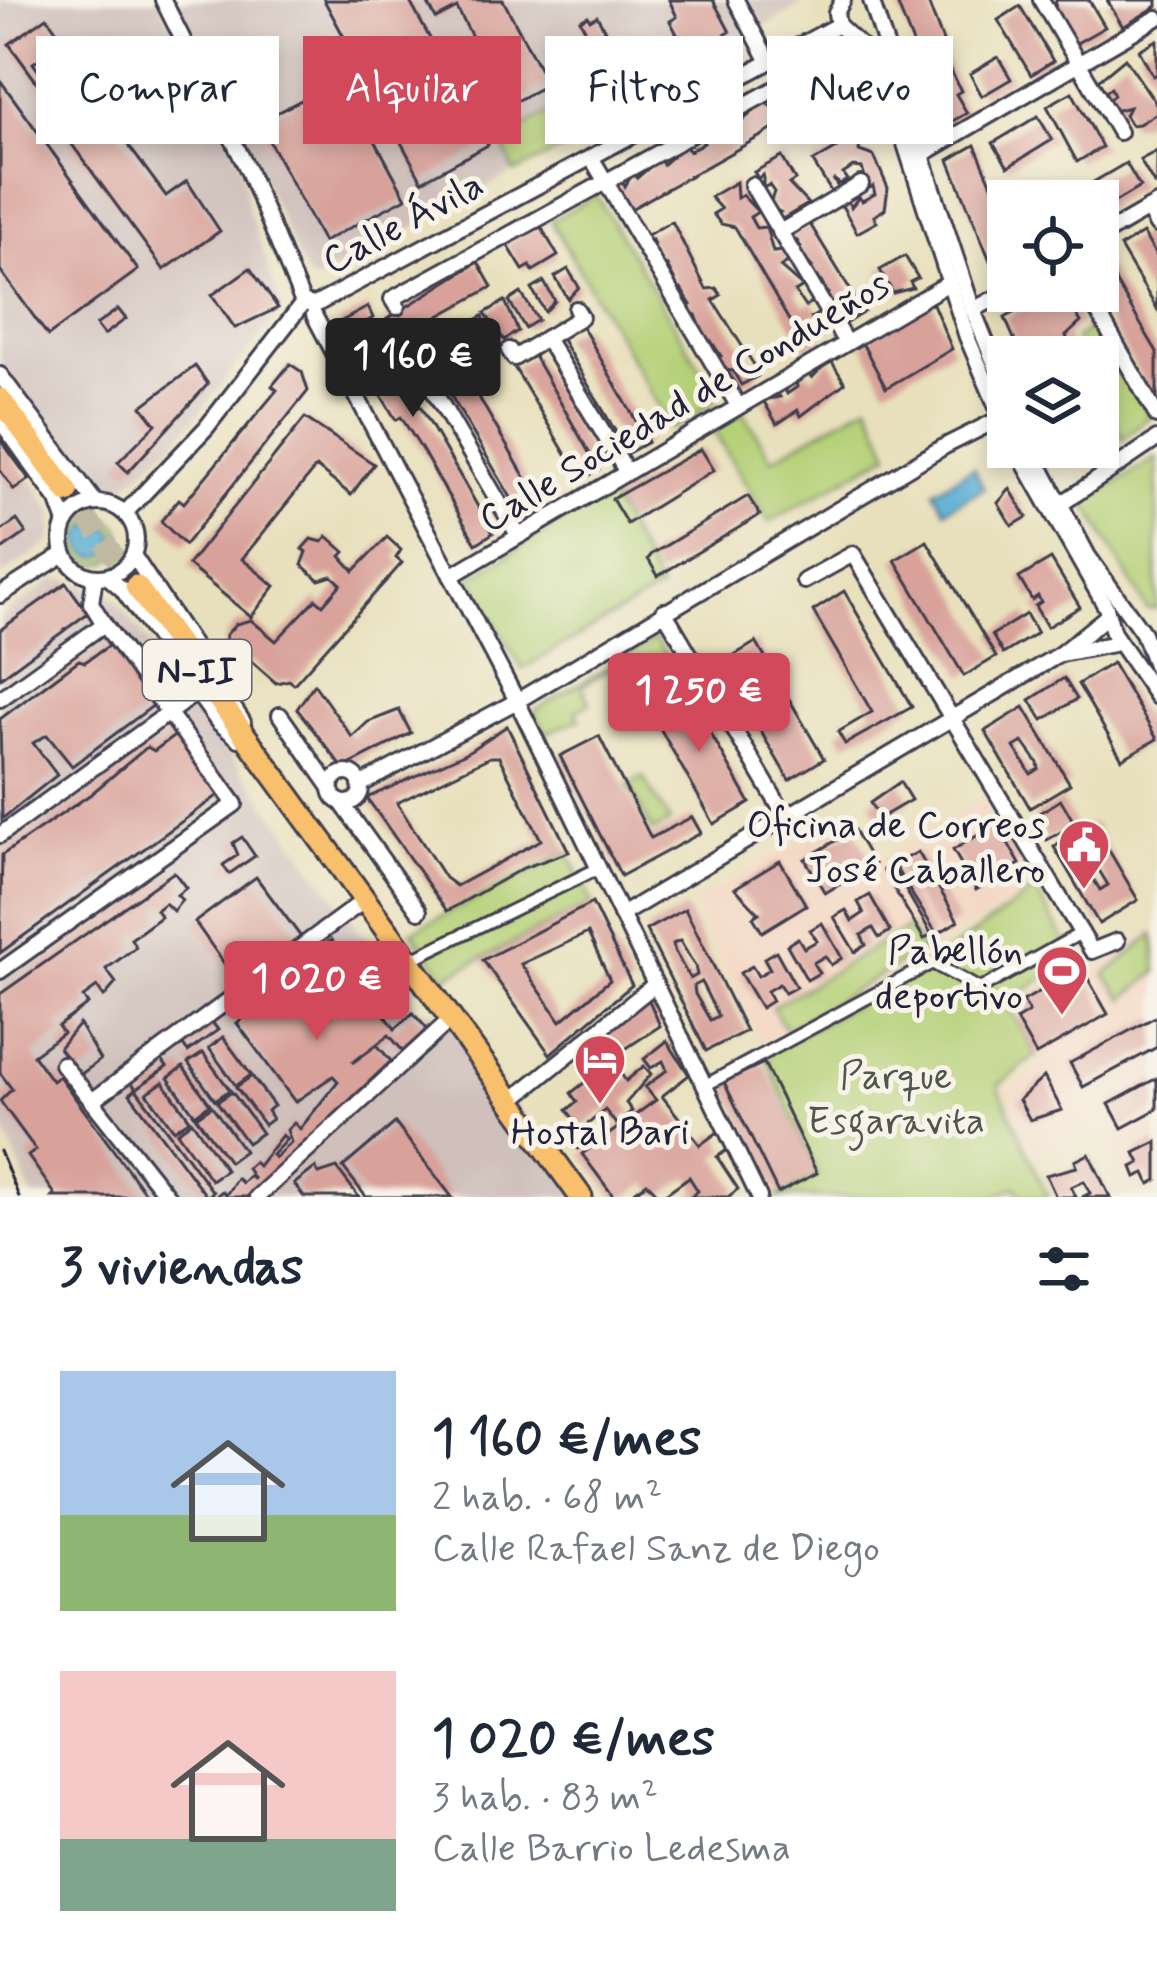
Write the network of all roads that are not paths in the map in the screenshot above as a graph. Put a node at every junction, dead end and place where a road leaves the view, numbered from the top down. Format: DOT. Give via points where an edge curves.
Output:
graph roads {
  1 [pos="163,0"];
  2 [pos="736,0"];
  3 [pos="844,0"];
  4 [pos="873,0"];
  5 [pos="1042,0"];
  6 [pos="878,18"];
  7 [pos="1157,18"];
  8 [pos="838,25"];
  9 [pos="816,36"];
  10 [pos="854,36"];
  11 [pos="858,36"];
  12 [pos="767,58"];
  13 [pos="767,61"];
  14 [pos="1078,62"];
  15 [pos="767,93"];
  16 [pos="1119,132"];
  17 [pos="905,144"];
  18 [pos="922,154"];
  19 [pos="590,157"];
  20 [pos="603,180"];
  21 [pos="861,184"];
  22 [pos="752,185"];
  23 [pos="1152,206"];
  24 [pos="1157,225"];
  25 [pos="1119,226"];
  26 [pos="780,232"];
  27 [pos="949,283"];
  28 [pos="987,302"];
  29 [pos="397,308"];
  30 [pos="308,309"];
  31 [pos="576,309"];
  32 [pos="973,310"];
  33 [pos="1098,312"];
  34 [pos="546,338"];
  35 [pos="845,341"];
  36 [pos="987,344"];
  37 [pos="509,350"];
  38 [pos="0,375"];
  39 [pos="425,376"];
  40 [pos="987,380"];
  41 [pos="0,400"];
  42 [pos="737,404"];
  43 [pos="1157,416"];
  44 [pos="0,420"];
  45 [pos="987,432"];
  46 [pos="1157,439"];
  47 [pos="1026,468"];
  48 [pos="1040,468"];
  49 [pos="626,471"];
  50 [pos="68,492"];
  51 [pos="95,502"];
  52 [pos="1058,506"];
  53 [pos="125,513"];
  54 [pos="66,523"];
  55 [pos="518,535"];
  56 [pos="64,554"];
  57 [pos="133,555"];
  58 [pos="452,576"];
  59 [pos="101,577"];
  60 [pos="804,581"];
  61 [pos="136,586"];
  62 [pos="1114,592"];
  63 [pos="0,595"];
  64 [pos="1097,597"];
  65 [pos="664,611"];
  66 [pos="1125,616"];
  67 [pos="104,624"];
  68 [pos="1110,631"];
  69 [pos="1151,636"];
  70 [pos="1082,642"];
  71 [pos="1151,674"];
  72 [pos="196,693"];
  73 [pos="1157,697"];
  74 [pos="0,699"];
  75 [pos="518,701"];
  76 [pos="169,712"];
  77 [pos="953,714"];
  78 [pos="280,716"];
  79 [pos="257,754"];
  80 [pos="360,784"];
  81 [pos="331,788"];
  82 [pos="341,802"];
  83 [pos="784,814"];
  84 [pos="0,835"];
  85 [pos="599,868"];
  86 [pos="365,899"];
  87 [pos="419,911"];
  88 [pos="621,915"];
  89 [pos="1083,932"];
  90 [pos="1117,941"];
  91 [pos="410,960"];
  92 [pos="0,971"];
  93 [pos="653,985"];
  94 [pos="452,1018"];
  95 [pos="62,1064"];
  96 [pos="704,1086"];
  97 [pos="512,1100"];
  98 [pos="92,1101"];
  99 [pos="168,1197"];
  100 [pos="257,1197"];
  101 [pos="581,1197"];
  102 [pos="758,1197"];
  1 -- 30 [label="street"];
  2 -- 12 [label="street"];
  3 -- 8 [label="street"];
  4 -- 6 [label="street"];
  5 -- 14 [label="street"];
  6 -- 11 [label="street"];
  6 -- 18 [label="street"];
  7 -- 14 [label="street"];
  8 -- 9 [label="street, Calle Ávila"];
  8 -- 10 [label="street"];
  13 -- 19 [label="street, Calle Ávila"];
  14 -- 16 [label="street"];
  14 -- 18 [label="street"];
  15 -- 20 [label="street, Calle Ávila"];
  17 -- 27 [label="street"];
  18 -- 32 [label="street"];
  19 -- 20 [label="street"];
  19 -- 30 [label="street, Calle Ávila"];
  20 -- 29 [label="street, Calle Ávila" via="392,299"];
  20 -- 42 [label="street"];
  21 -- 26 [label="street"];
  22 -- 26 [label="street"];
  23 -- 24 [label="street"];
  23 -- 25 [label="street"];
  26 -- 35 [label="street"];
  27 -- 35 [label="street, Calle Sociedad de Condueños"];
  27 -- 40 [label="street"];
  28 -- 32 [label="street"];
  30 -- 53 [label="street, Calle Ávila"];
  30 -- 58 [label="street"];
  31 -- 34 [label="street" via="581,317"];
  32 -- 36 [label="street"];
  33 -- 43 [label="street"];
  34 -- 37 [label="street" via="514,358"];
  34 -- 49 [label="street"];
  35 -- 42 [label="street, Calle Sociedad de Condueños"];
  38 -- 51 [label="street"];
  39 -- 55 [label="street"];
  41 -- 50 [label="main road"];
  42 -- 49 [label="street, Calle Sociedad de Condueños"];
  44 -- 54 [label="street"];
  45 -- 65 [label="street" via="945,446"];
  46 -- 52 [label="street"];
  47 -- 64 [label="street"];
  48 -- 52 [label="street"];
  49 -- 55 [label="street, Calle Sociedad de Condueños"];
  51 -- 53 [label="street"];
  51 -- 54 [label="street"];
  52 -- 62 [label="street"];
  53 -- 57 [label="street" via="136,535"];
  54 -- 56 [label="street"];
  55 -- 58 [label="street, Calle Sociedad de Condueños"];
  56 -- 59 [label="street" via="76,570"];
  56 -- 63 [label="street"];
  57 -- 59 [label="street"];
  57 -- 79 [label="street" via="236,704"];
  58 -- 75 [label="street"];
  59 -- 67 [label="street" via="91,603"];
  59 -- 72 [label="street" via="122,589"];
  60 -- 77 [label="street" via="854,554"];
  61 -- 79 [label="main road, N-II"];
  62 -- 66 [label="street"];
  62 -- 69 [label="street"];
  64 -- 68 [label="street"];
  64 -- 70 [label="street"];
  65 -- 75 [label="street"];
  65 -- 83 [label="street"];
  66 -- 68 [label="street"];
  66 -- 69 [label="street"];
  67 -- 74 [label="street"];
  67 -- 76 [label="street"];
  68 -- 69 [label="street"];
  68 -- 70 [label="street"];
  68 -- 70 [label="street"];
  68 -- 71 [label="street"];
  69 -- 71 [label="street"];
  70 -- 77 [label="street"];
  71 -- 73 [label="street"];
  72 -- 76 [label="street"];
  72 -- 79 [label="street"];
  75 -- 80 [label="street"];
  75 -- 85 [label="street"];
  76 -- 84 [label="street"];
  76 -- 92 [label="street" via="235,804"];
  77 -- 83 [label="street"];
  77 -- 89 [label="street"];
  78 -- 81 [label="street"];
  79 -- 86 [label="main road, N-II"];
  80 -- 81 [label="street" via="346,773"];
  80 -- 82 [label="street" via="354,800"];
  81 -- 82 [label="street"];
  82 -- 87 [label="street"];
  83 -- 88 [label="street"];
  85 -- 88 [label="street"];
  85 -- 91 [label="street"];
  86 -- 91 [label="main road, N-II"];
  86 -- 98 [label="street"];
  88 -- 93 [label="street"];
  89 -- 90 [label="street" via="1092,951"];
  89 -- 96 [label="street" via="980,989 932,963"];
  91 -- 94 [label="main road, N-II"];
  93 -- 96 [label="street"];
  93 -- 97 [label="street"];
  94 -- 97 [label="main road, N-II"];
  94 -- 100 [label="street"];
  95 -- 98 [label="street"];
  96 -- 102 [label="street"];
  97 -- 101 [label="main road, N-II"];
  98 -- 99 [label="street"];
}
